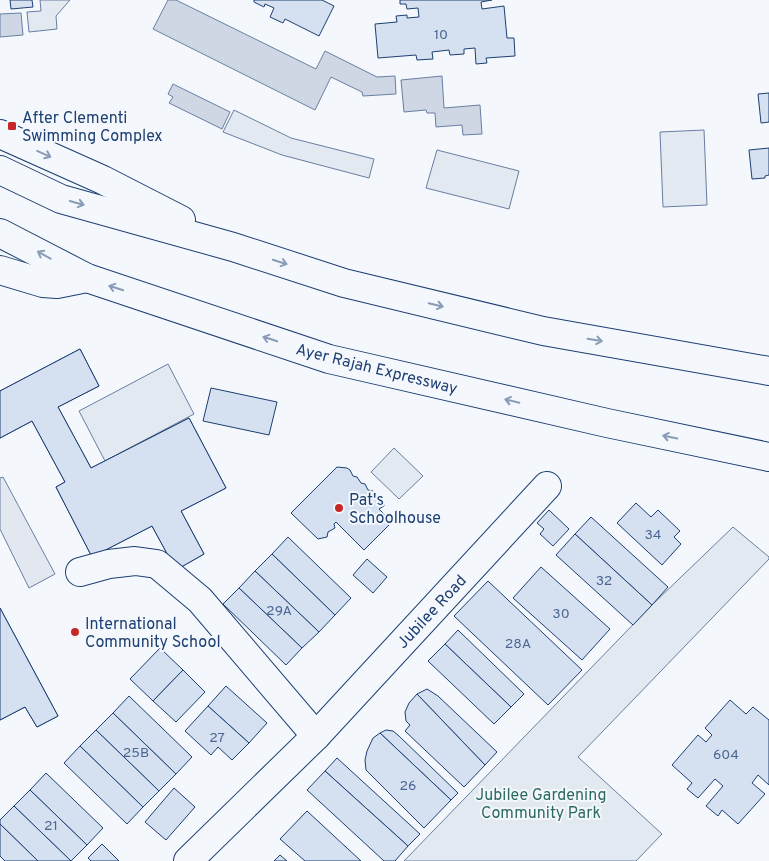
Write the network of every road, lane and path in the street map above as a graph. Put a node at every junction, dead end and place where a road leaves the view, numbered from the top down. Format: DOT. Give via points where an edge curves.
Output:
graph roads {
  1 [pos="0,134"];
  2 [pos="0,170"];
  3 [pos="0,233"];
  4 [pos="233,247"];
  5 [pos="0,270"];
  6 [pos="87,278"];
  7 [pos="769,371"];
  8 [pos="769,457"];
  9 [pos="547,486"];
  10 [pos="80,572"];
  11 [pos="316,736"];
  12 [pos="188,861"];
  1 -- 4 [label="main road, one-way" via="103,180"];
  2 -- 4 [label="main road, one-way" via="61,199"];
  6 -- 3 [label="main road, Ayer Rajah Expressway, one-way"];
  4 -- 7 [label="main road, one-way" via="344,283 543,331"];
  5 -- 6 [label="main road" via="43,284"];
  8 -- 6 [label="main road, Ayer Rajah Expressway, one-way" via="607,424 329,359"];
  9 -- 11 [label="main road, Jubilee Road"];
  10 -- 11 [label="main road" via="135,560 157,564 200,600"];
  11 -- 12 [label="main road, Jubilee Road"];
}
